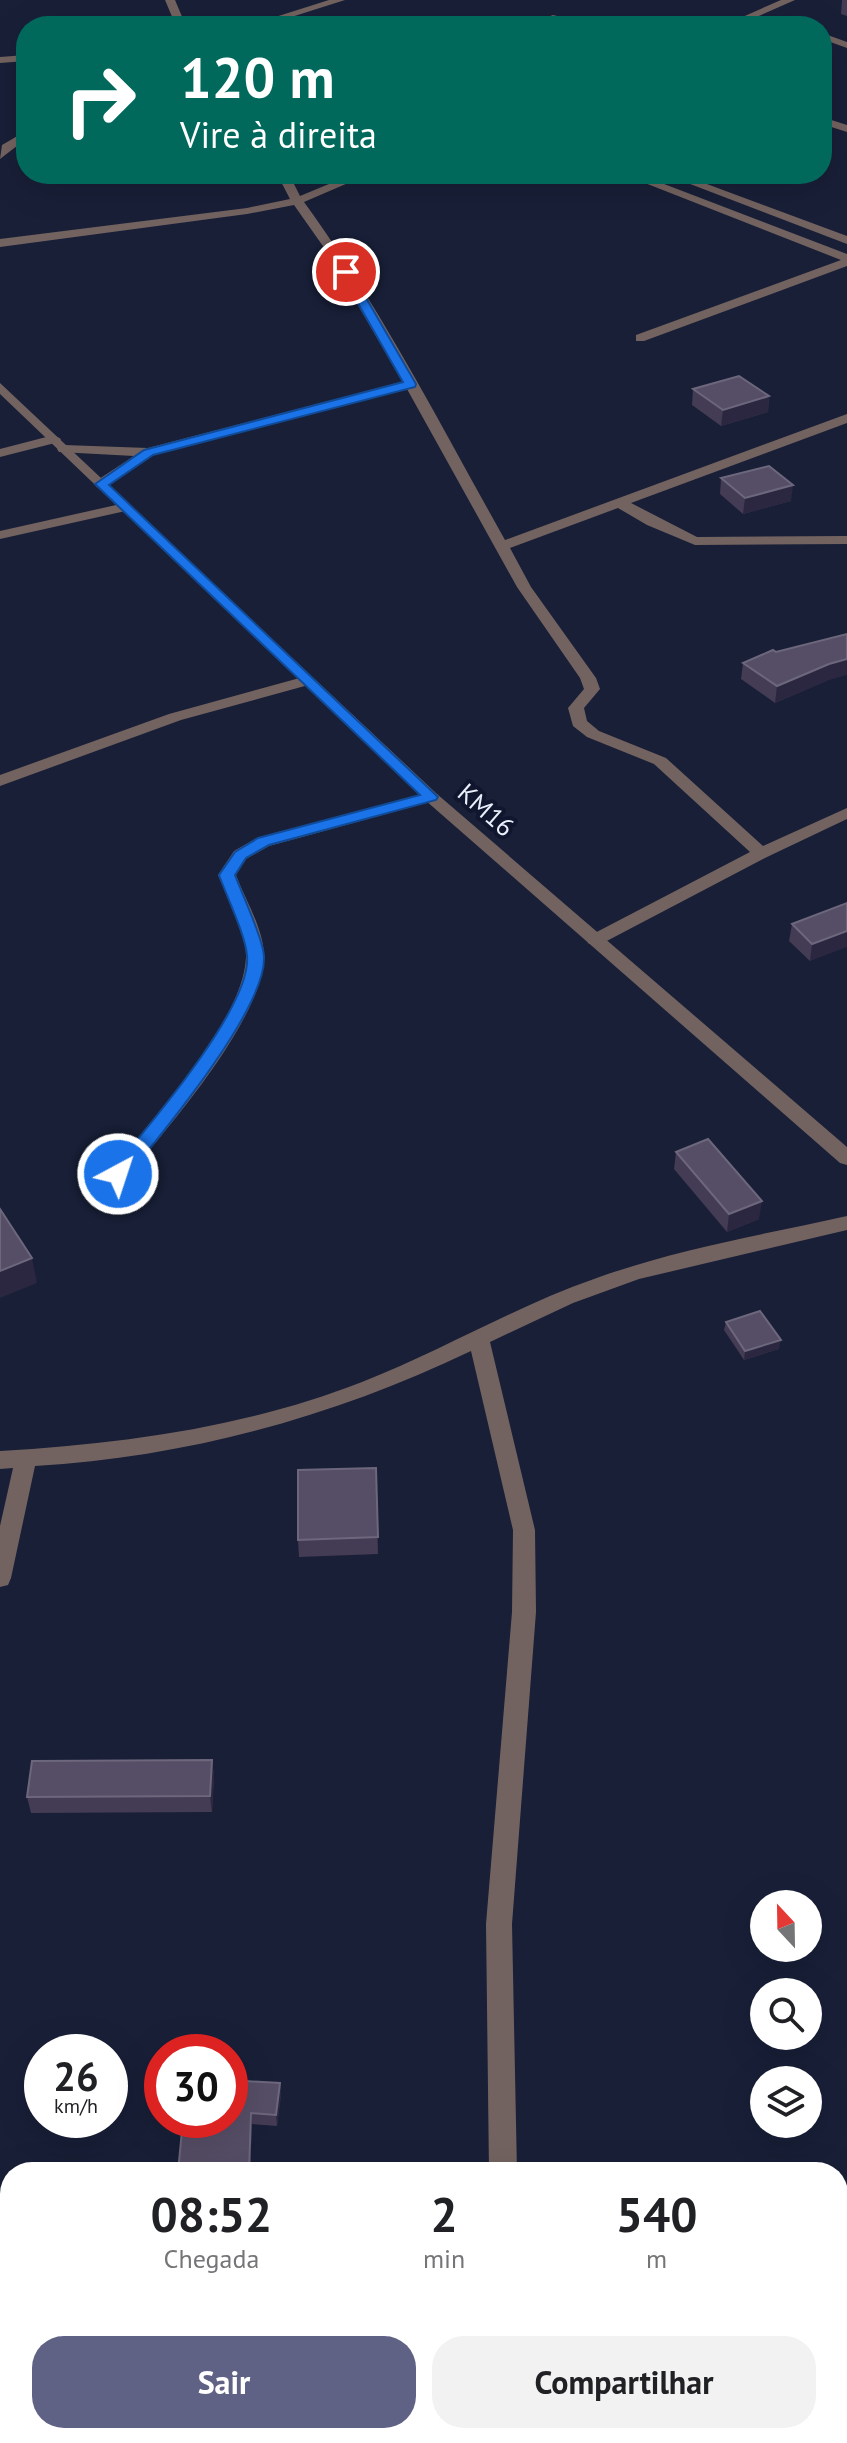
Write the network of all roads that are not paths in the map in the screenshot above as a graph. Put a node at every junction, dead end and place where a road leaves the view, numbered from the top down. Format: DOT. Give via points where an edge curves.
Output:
graph roads {
  1 [pos="340,0"];
  2 [pos="790,0"];
  3 [pos="286,16"];
  4 [pos="751,16"];
  5 [pos="16,140"];
  6 [pos="0,156"];
  7 [pos="288,184"];
  8 [pos="339,184"];
  9 [pos="653,184"];
  10 [pos="697,184"];
  11 [pos="297,201"];
  12 [pos="847,240"];
  13 [pos="0,243"];
  14 [pos="847,260"];
  15 [pos="640,338"];
  16 [pos="410,384"];
  17 [pos="0,387"];
  18 [pos="847,418"];
  19 [pos="59,444"];
  20 [pos="148,452"];
  21 [pos="0,453"];
  22 [pos="101,484"];
  23 [pos="619,502"];
  24 [pos="125,507"];
  25 [pos="0,535"];
  26 [pos="847,540"];
  27 [pos="502,546"];
  28 [pos="307,681"];
  29 [pos="0,781"];
  30 [pos="431,797"];
  31 [pos="847,813"];
  32 [pos="761,853"];
  33 [pos="595,940"];
  34 [pos="847,1158"];
  35 [pos="118,1174"];
  36 [pos="847,1223"];
  37 [pos="479,1339"];
  38 [pos="26,1459"];
  39 [pos="0,1460"];
  40 [pos="0,1578"];
  41 [pos="503,2162"];
  1 -- 3 [label="street"];
  2 -- 4 [label="street"];
  5 -- 6 [label="street"];
  7 -- 11 [label="street"];
  8 -- 11 [label="street"];
  9 -- 14 [label="street"];
  10 -- 12 [label="street"];
  11 -- 13 [label="street"];
  11 -- 16 [label="street" via="331,248"];
  14 -- 15 [label="street"];
  16 -- 20 [label="street"];
  16 -- 27 [label="street"];
  17 -- 19 [label="street, KM16"];
  18 -- 23 [label="street"];
  19 -- 20 [label="street"];
  19 -- 21 [label="street"];
  19 -- 22 [label="street, KM16"];
  20 -- 22 [label="street"];
  22 -- 24 [label="street, KM16"];
  23 -- 26 [label="street" via="695,541"];
  23 -- 27 [label="street"];
  24 -- 25 [label="street"];
  24 -- 28 [label="street, KM16"];
  27 -- 32 [label="street" via="588,678 592,689 576,708 579,723 593,734 660,761"];
  28 -- 29 [label="street" via="175,717"];
  28 -- 30 [label="street, KM16"];
  30 -- 33 [label="street, KM16"];
  30 -- 35 [label="street" via="263,842 240,855 227,875 256,956 249,990 188,1090"];
  31 -- 32 [label="street"];
  32 -- 33 [label="street"];
  33 -- 34 [label="street, KM16"];
  36 -- 37 [label="street" via="634,1273"];
  37 -- 38 [label="street" via="369,1388 276,1419 204,1438"];
  37 -- 41 [label="street" via="524,1530 524,1612 499,1924"];
  38 -- 39 [label="street"];
  38 -- 40 [label="street"];
}
